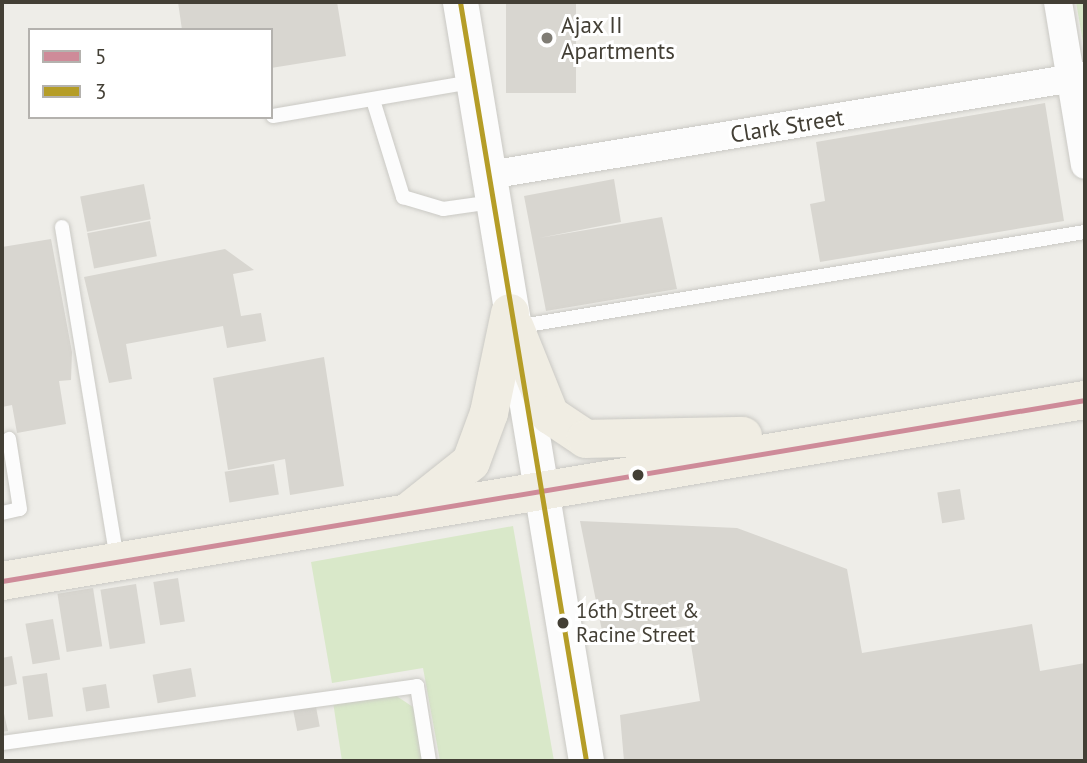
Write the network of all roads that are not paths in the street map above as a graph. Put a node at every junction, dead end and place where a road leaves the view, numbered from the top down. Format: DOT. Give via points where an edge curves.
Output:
graph roads {
  1 [pos="460,2"];
  2 [pos="1058,2"];
  3 [pos="1078,77"];
  4 [pos="474,81"];
  5 [pos="373,100"];
  6 [pos="273,116"];
  7 [pos="1085,165"];
  8 [pos="491,188"];
  9 [pos="62,227"];
  10 [pos="1085,232"];
  11 [pos="513,318"];
  12 [pos="1085,400"];
  13 [pos="9,439"];
  14 [pos="807,446"];
  15 [pos="542,491"];
  16 [pos="2,513"];
  17 [pos="405,513"];
  18 [pos="117,561"];
  19 [pos="2,581"];
  20 [pos="2,743"];
  21 [pos="429,761"];
  22 [pos="586,761"];
  1 -- 4 [label="street"];
  2 -- 3 [label="street"];
  3 -- 7 [label="street"];
  3 -- 8 [label="street, Clark Street"];
  4 -- 5 [label="lane"];
  4 -- 8 [label="street"];
  5 -- 6 [label="lane"];
  5 -- 8 [label="lane" via="403,197 443,209"];
  8 -- 11 [label="street"];
  9 -- 18 [label="lane"];
  10 -- 11 [label="lane"];
  11 -- 14 [label="main road" via="550,415 586,439 623,443 769,435"];
  11 -- 15 [label="street"];
  11 -- 17 [label="main road" via="489,413 471,462"];
  12 -- 14 [label="main road"];
  13 -- 16 [label="lane" via="20,509"];
  14 -- 15 [label="main road"];
  15 -- 17 [label="main road"];
  15 -- 22 [label="street"];
  17 -- 18 [label="main road"];
  18 -- 19 [label="main road"];
  20 -- 21 [label="lane" via="417,686"];
}
